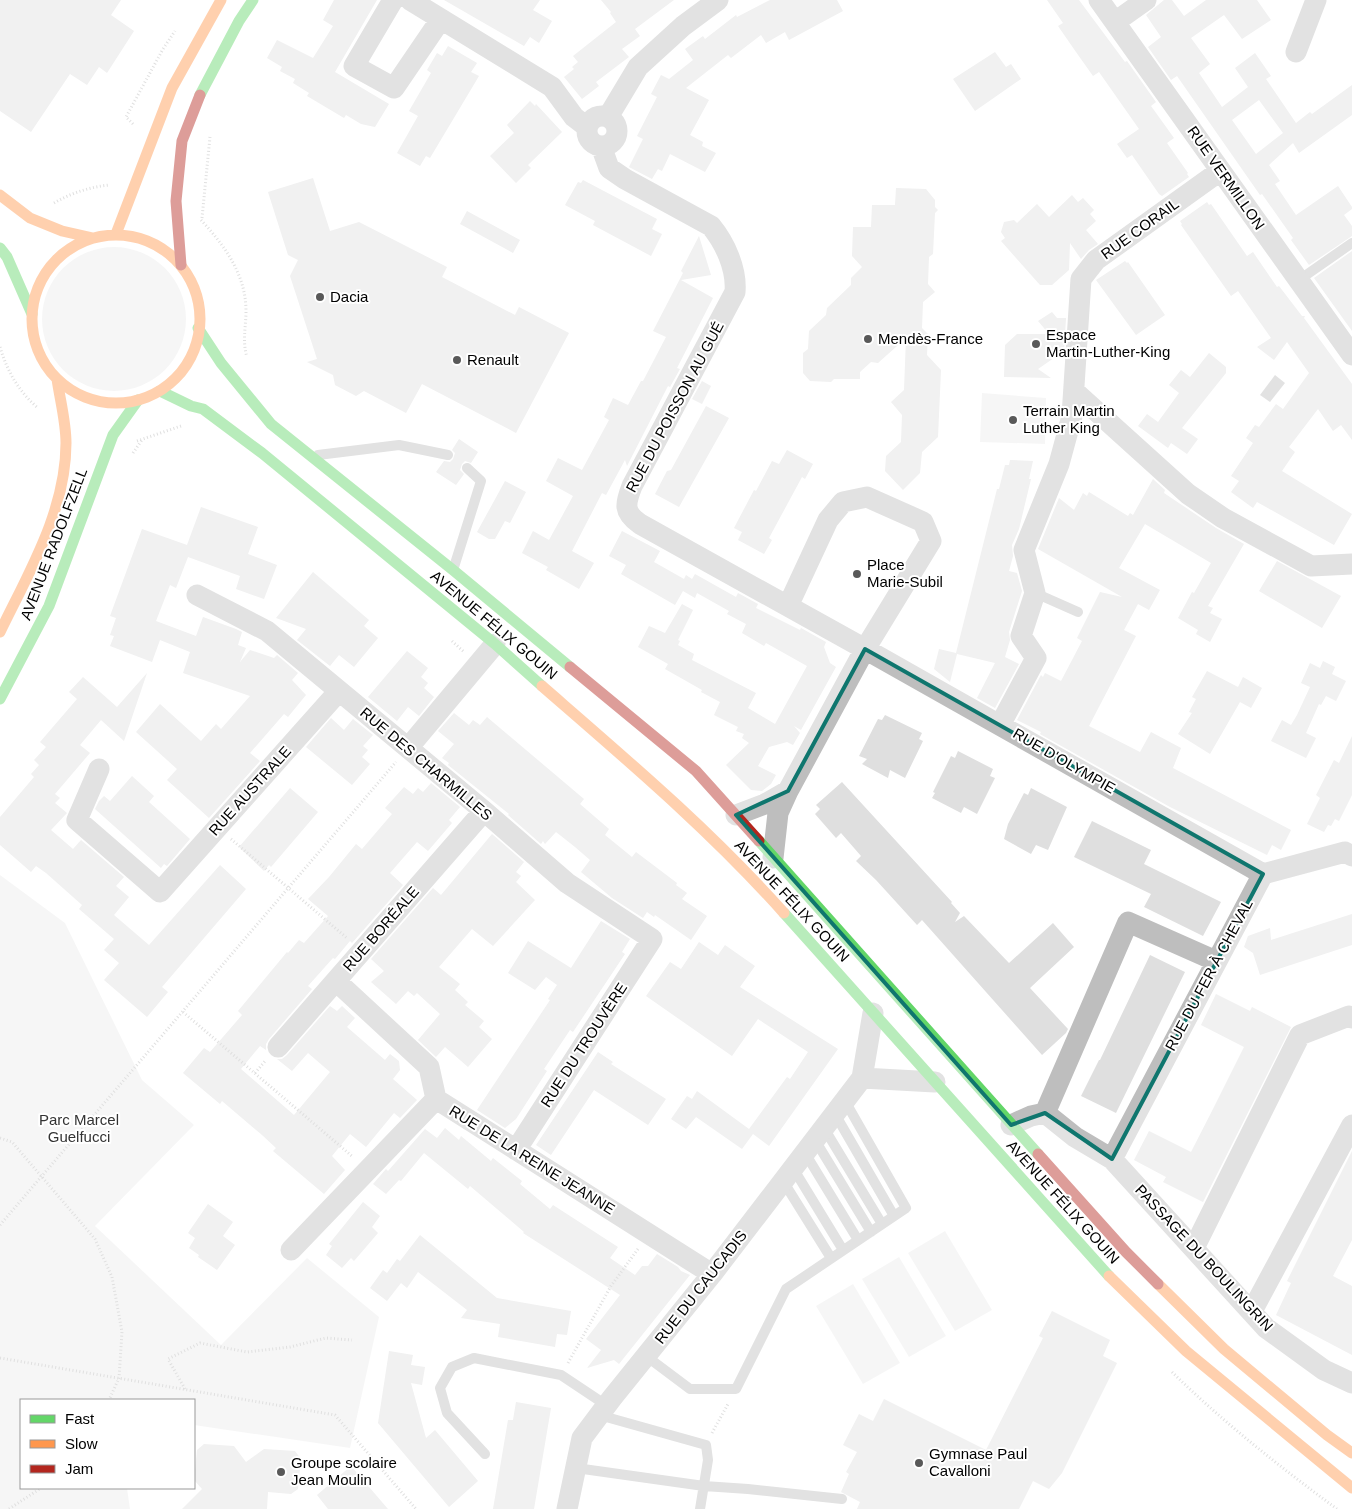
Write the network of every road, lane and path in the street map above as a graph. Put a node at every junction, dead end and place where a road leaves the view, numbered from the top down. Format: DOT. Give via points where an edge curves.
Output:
graph roads {
  1 [pos="221,0"];
  2 [pos="253,0"];
  3 [pos="393,0"];
  4 [pos="410,0"];
  5 [pos="718,0"];
  6 [pos="1099,0"];
  7 [pos="1146,0"];
  8 [pos="1316,0"];
  9 [pos="441,19"];
  10 [pos="1115,22"];
  11 [pos="1296,52"];
  12 [pos="608,116"];
  13 [pos="587,127"];
  14 [pos="210,134"];
  15 [pos="601,146"];
  16 [pos="1220,170"];
  17 [pos="116,185"];
  18 [pos="0,196"];
  19 [pos="49,206"];
  20 [pos="197,216"];
  21 [pos="202,221"];
  22 [pos="116,234"];
  23 [pos="93,238"];
  24 [pos="1352,243"];
  25 [pos="0,248"];
  26 [pos="181,265"];
  27 [pos="1299,280"];
  28 [pos="32,314"];
  29 [pos="198,328"];
  30 [pos="0,347"];
  31 [pos="246,355"];
  32 [pos="1352,355"];
  33 [pos="57,379"];
  34 [pos="160,391"];
  35 [pos="1074,391"];
  36 [pos="138,400"];
  37 [pos="40,410"];
  38 [pos="188,424"];
  39 [pos="131,443"];
  40 [pos="448,455"];
  41 [pos="312,456"];
  42 [pos="468,468"];
  43 [pos="1352,564"];
  44 [pos="453,570"];
  45 [pos="1036,593"];
  46 [pos="197,595"];
  47 [pos="788,606"];
  48 [pos="1078,612"];
  49 [pos="0,632"];
  50 [pos="495,644"];
  51 [pos="865,648"];
  52 [pos="339,690"];
  53 [pos="0,699"];
  54 [pos="1000,725"];
  55 [pos="408,748"];
  56 [pos="99,769"];
  57 [pos="788,791"];
  58 [pos="484,811"];
  59 [pos="736,815"];
  60 [pos="218,827"];
  61 [pos="1350,849"];
  62 [pos="773,858"];
  63 [pos="1262,874"];
  64 [pos="288,889"];
  65 [pos="652,939"];
  66 [pos="362,951"];
  67 [pos="1216,962"];
  68 [pos="336,981"];
  69 [pos="183,1012"];
  70 [pos="873,1013"];
  71 [pos="1352,1018"];
  72 [pos="278,1047"];
  73 [pos="862,1078"];
  74 [pos="935,1082"];
  75 [pos="436,1099"];
  76 [pos="1044,1113"];
  77 [pos="1011,1124"];
  78 [pos="1352,1125"];
  79 [pos="0,1138"];
  80 [pos="814,1140"];
  81 [pos="516,1150"];
  82 [pos="1112,1159"];
  83 [pos="369,1170"];
  84 [pos="42,1176"];
  85 [pos="894,1216"];
  86 [pos="882,1224"];
  87 [pos="0,1225"];
  88 [pos="871,1232"];
  89 [pos="649,1235"];
  90 [pos="858,1240"];
  91 [pos="1194,1248"];
  92 [pos="291,1250"];
  93 [pos="843,1250"];
  94 [pos="831,1258"];
  95 [pos="712,1274"];
  96 [pos="1252,1311"];
  97 [pos="352,1340"];
  98 [pos="646,1356"];
  99 [pos="0,1358"];
  100 [pos="561,1375"];
  101 [pos="118,1378"];
  102 [pos="1352,1383"];
  103 [pos="185,1390"];
  104 [pos="736,1390"];
  105 [pos="109,1399"];
  106 [pos="603,1410"];
  107 [pos="706,1445"];
  108 [pos="1352,1453"];
  109 [pos="485,1454"];
  110 [pos="576,1468"];
  111 [pos="704,1486"];
  112 [pos="1352,1488"];
  113 [pos="39,1489"];
  114 [pos="842,1500"];
  115 [pos="9,1509"];
  116 [pos="416,1509"];
  117 [pos="567,1509"];
  118 [pos="700,1509"];
  1 -- 22 [label="main road" via="172,88"];
  2 -- 26 [label="main road" via="202,91 182,141 176,201"];
  3 -- 9 [label="street" via="354,66 394,88"];
  4 -- 9 [label="street"];
  5 -- 12 [label="street" via="683,26 638,67"];
  6 -- 10 [label="street, RUE VERMILLON"];
  7 -- 10 [label="street"];
  8 -- 11 [label="street"];
  9 -- 13 [label="street" via="552,87 574,117"];
  10 -- 16 [label="street, RUE VERMILLON"];
  12 -- 13 [label="street" via="596,117"];
  12 -- 15 [label="street" via="615,123 616,136 610,144"];
  13 -- 15 [label="street" via="588,138"];
  14 -- 21 [label="path"];
  15 -- 47 [label="street, RUE DU POISSON AU GUÉ" via="608,168 711,226 721,238 736,278 735,292 632,486 626,501 627,510 640,524"];
  16 -- 27 [label="street, RUE VERMILLON"];
  16 -- 35 [label="street, RUE CORAIL" via="1096,260 1081,279"];
  17 -- 19 [label="path" via="95,186"];
  18 -- 23 [label="main road" via="30,218 62,231"];
  20 -- 21 [label="path"];
  21 -- 31 [label="path" via="229,253 244,290 246,323 243,341"];
  22 -- 23 [label="main road"];
  22 -- 26 [label="main road" via="152,242"];
  23 -- 28 [label="main road" via="77,244 50,266 34,297"];
  24 -- 27 [label="lane"];
  25 -- 28 [label="main road"];
  26 -- 29 [label="main road" via="198,299"];
  27 -- 32 [label="street, RUE VERMILLON"];
  28 -- 33 [label="main road" via="34,338 42,360"];
  29 -- 34 [label="main road" via="197,342 187,364"];
  29 -- 41 [label="main road, AVENUE FÉLIX GOUIN" via="221,363 271,424"];
  30 -- 37 [label="path" via="8,370"];
  33 -- 36 [label="main road" via="74,392 94,400 116,403"];
  33 -- 49 [label="main road, AVENUE RADOLFZELL" via="66,444 63,487 47,533"];
  34 -- 36 [label="main road"];
  34 -- 50 [label="main road, AVENUE FÉLIX GOUIN" via="203,409 262,453"];
  35 -- 43 [label="street" via="1188,494 1223,518 1311,566"];
  35 -- 45 [label="street, RUE CORAIL" via="1072,416 1059,464 1024,550"];
  36 -- 53 [label="main road, AVENUE RADOLFZELL" via="113,435 49,606"];
  38 -- 39 [label="path"];
  40 -- 41 [label="lane" via="400,445"];
  41 -- 44 [label="main road, AVENUE FÉLIX GOUIN"];
  42 -- 44 [label="lane" via="481,481"];
  44 -- 59 [label="main road, AVENUE FÉLIX GOUIN" via="696,771"];
  45 -- 48 [label="lane"];
  45 -- 54 [label="street" via="1021,636 1036,658"];
  46 -- 52 [label="street, RUE DES CHARMILLES" via="267,631"];
  47 -- 51 [label="street, RUE DU POISSON AU GUÉ"];
  47 -- 51 [label="street" via="828,520 843,502 867,497 923,522 931,542"];
  50 -- 55 [label="street"];
  50 -- 70 [label="main road, AVENUE FÉLIX GOUIN" via="674,801 754,880"];
  51 -- 54 [label="street, RUE D'OLYMPIE"];
  51 -- 57 [label="street"];
  52 -- 55 [label="street, RUE DES CHARMILLES"];
  52 -- 60 [label="street, RUE AUSTRALE"];
  54 -- 63 [label="street, RUE D'OLYMPIE"];
  55 -- 58 [label="street, RUE DES CHARMILLES"];
  55 -- 64 [label="path"];
  56 -- 60 [label="street, RUE AUSTRALE" via="77,820 160,892"];
  57 -- 59 [label="street"];
  57 -- 62 [label="street" via="778,813"];
  58 -- 65 [label="street, RUE DES CHARMILLES" via="567,883"];
  58 -- 66 [label="street, RUE BORÉALE"];
  59 -- 62 [label="main road, AVENUE FÉLIX GOUIN"];
  60 -- 64 [label="path"];
  61 -- 63 [label="street"];
  62 -- 77 [label="main road, AVENUE FÉLIX GOUIN"];
  63 -- 67 [label="street, RUE DU FER À CHEVAL"];
  64 -- 66 [label="path"];
  64 -- 69 [label="path"];
  65 -- 81 [label="street, RUE DU TROUVÈRE"];
  66 -- 68 [label="street, RUE BORÉALE"];
  67 -- 76 [label="street" via="1128,922"];
  67 -- 82 [label="street, RUE DU FER À CHEVAL"];
  68 -- 72 [label="street, RUE BORÉALE"];
  68 -- 75 [label="street, RUE DE LA REINE JEANNE" via="429,1067"];
  69 -- 83 [label="path"];
  69 -- 84 [label="path"];
  70 -- 73 [label="street, RUE DU CAUCADIS"];
  70 -- 74 [label="main road, AVENUE FÉLIX GOUIN"];
  71 -- 91 [label="street" via="1349,1016 1300,1035"];
  73 -- 74 [label="street"];
  73 -- 80 [label="street, RUE DU CAUCADIS"];
  74 -- 112 [label="main road, AVENUE FÉLIX GOUIN" via="1107,1274 1186,1352"];
  75 -- 81 [label="street, RUE DE LA REINE JEANNE"];
  75 -- 83 [label="street"];
  76 -- 77 [label="street"];
  76 -- 82 [label="street, PASSAGE DU BOULINGRIN" via="1075,1137"];
  77 -- 108 [label="main road, AVENUE FÉLIX GOUIN" via="1126,1252 1204,1331"];
  78 -- 96 [label="street"];
  79 -- 84 [label="path" via="12,1142"];
  80 -- 85 [label="lane"];
  80 -- 85 [label="lane" via="906,1208"];
  80 -- 86 [label="lane"];
  80 -- 88 [label="lane"];
  80 -- 90 [label="lane"];
  80 -- 93 [label="lane"];
  80 -- 94 [label="lane"];
  80 -- 95 [label="street, RUE DU CAUCADIS"];
  81 -- 89 [label="street, RUE DE LA REINE JEANNE"];
  82 -- 91 [label="street, PASSAGE DU BOULINGRIN"];
  83 -- 92 [label="street"];
  84 -- 87 [label="path"];
  84 -- 101 [label="path" via="95,1239 112,1277 122,1332"];
  85 -- 86 [label="lane"];
  86 -- 88 [label="lane"];
  88 -- 90 [label="lane"];
  89 -- 95 [label="street, RUE DE LA REINE JEANNE"];
  89 -- 100 [label="path" via="611,1286"];
  90 -- 93 [label="lane"];
  91 -- 96 [label="street, PASSAGE DU BOULINGRIN"];
  93 -- 94 [label="lane"];
  94 -- 104 [label="lane" via="786,1288"];
  95 -- 98 [label="street, RUE DU CAUCADIS"];
  96 -- 102 [label="street, PASSAGE DU BOULINGRIN" via="1266,1328 1324,1370"];
  97 -- 103 [label="path" via="326,1338 290,1347 247,1352 200,1343 168,1359"];
  98 -- 104 [label="lane" via="690,1389"];
  98 -- 106 [label="street, RUE DU CAUCADIS"];
  99 -- 101 [label="path"];
  100 -- 106 [label="lane"];
  100 -- 109 [label="lane" via="474,1358 452,1367 440,1388 447,1414"];
  101 -- 103 [label="path"];
  101 -- 105 [label="path"];
  103 -- 116 [label="path" via="335,1415"];
  104 -- 107 [label="path"];
  106 -- 107 [label="lane"];
  106 -- 110 [label="street, RUE DU CAUCADIS" via="582,1438"];
  107 -- 111 [label="lane" via="708,1460"];
  110 -- 111 [label="lane"];
  110 -- 117 [label="street, RUE DU CAUCADIS"];
  111 -- 114 [label="lane"];
  111 -- 118 [label="lane"];
  113 -- 115 [label="path"];
}
